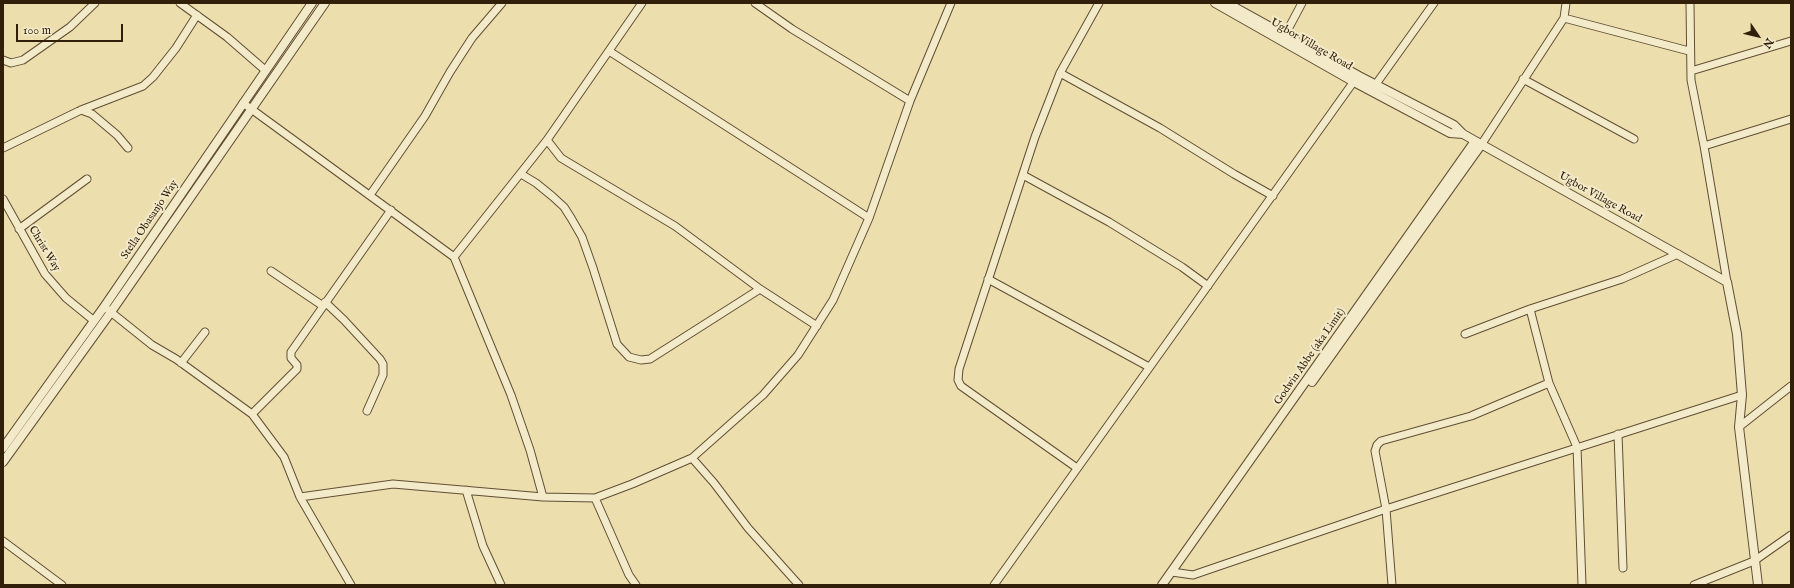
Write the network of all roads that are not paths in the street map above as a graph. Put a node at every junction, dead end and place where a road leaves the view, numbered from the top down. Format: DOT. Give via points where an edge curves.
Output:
graph roads {
  1 [pos="95,3"];
  2 [pos="180,3"];
  3 [pos="312,3"];
  4 [pos="325,3"];
  5 [pos="502,3"];
  6 [pos="642,3"];
  7 [pos="755,3"];
  8 [pos="951,3"];
  9 [pos="1099,3"];
  10 [pos="1215,3"];
  11 [pos="1227,3"];
  12 [pos="1302,3"];
  13 [pos="1434,3"];
  14 [pos="1566,3"];
  15 [pos="1690,3"];
  16 [pos="197,15"];
  17 [pos="1564,18"];
  18 [pos="1285,35"];
  19 [pos="1791,41"];
  20 [pos="1690,50"];
  21 [pos="609,51"];
  22 [pos="3,60"];
  23 [pos="264,70"];
  24 [pos="1691,72"];
  25 [pos="1060,73"];
  26 [pos="1356,79"];
  27 [pos="1523,79"];
  28 [pos="1376,84"];
  29 [pos="910,101"];
  30 [pos="243,103"];
  31 [pos="252,109"];
  32 [pos="82,110"];
  33 [pos="1791,119"];
  34 [pos="1463,134"];
  35 [pos="1634,138"];
  36 [pos="547,140"];
  37 [pos="1478,143"];
  38 [pos="1704,146"];
  39 [pos="3,148"];
  40 [pos="128,148"];
  41 [pos="521,174"];
  42 [pos="1022,175"];
  43 [pos="87,179"];
  44 [pos="370,195"];
  45 [pos="1274,196"];
  46 [pos="3,199"];
  47 [pos="391,210"];
  48 [pos="869,218"];
  49 [pos="19,229"];
  50 [pos="1678,254"];
  51 [pos="454,257"];
  52 [pos="271,271"];
  53 [pos="988,279"];
  54 [pos="1727,282"];
  55 [pos="1208,286"];
  56 [pos="760,289"];
  57 [pos="324,304"];
  58 [pos="107,309"];
  59 [pos="1530,309"];
  60 [pos="93,320"];
  61 [pos="817,326"];
  62 [pos="205,332"];
  63 [pos="1465,334"];
  64 [pos="181,363"];
  65 [pos="1149,367"];
  66 [pos="1549,382"];
  67 [pos="1791,386"];
  68 [pos="1742,395"];
  69 [pos="367,411"];
  70 [pos="252,414"];
  71 [pos="1739,427"];
  72 [pos="1618,434"];
  73 [pos="1577,447"];
  74 [pos="3,448"];
  75 [pos="692,458"];
  76 [pos="3,462"];
  77 [pos="1077,468"];
  78 [pos="466,490"];
  79 [pos="300,497"];
  80 [pos="543,497"];
  81 [pos="595,498"];
  82 [pos="1386,509"];
  83 [pos="1791,535"];
  84 [pos="3,541"];
  85 [pos="1754,561"];
  86 [pos="1624,568"];
  87 [pos="1175,572"];
  88 [pos="62,585"];
  89 [pos="351,585"];
  90 [pos="501,585"];
  91 [pos="636,585"];
  92 [pos="799,585"];
  93 [pos="994,585"];
  94 [pos="1162,585"];
  95 [pos="1169,585"];
  96 [pos="1392,585"];
  97 [pos="1582,585"];
  98 [pos="1694,585"];
  99 [pos="1758,585"];
  1 -- 22 [label="street" via="70,27 23,60"];
  2 -- 16 [label="street"];
  3 -- 23 [label="street, Stella Obasanjo Way"];
  4 -- 31 [label="street"];
  5 -- 44 [label="street" via="472,38 424,116"];
  6 -- 21 [label="street"];
  7 -- 29 [label="street" via="792,29"];
  8 -- 29 [label="street"];
  9 -- 25 [label="street"];
  10 -- 26 [label="street, Ugbor Village Road"];
  11 -- 18 [label="street, Ugbor Village Road"];
  12 -- 18 [label="street"];
  13 -- 28 [label="street"];
  14 -- 17 [label="street"];
  15 -- 20 [label="street"];
  16 -- 23 [label="street" via="227,37"];
  16 -- 32 [label="street" via="176,48 143,86"];
  17 -- 20 [label="street"];
  17 -- 27 [label="street"];
  18 -- 26 [label="street, Ugbor Village Road"];
  19 -- 24 [label="street"];
  20 -- 24 [label="street"];
  21 -- 36 [label="street"];
  21 -- 48 [label="street"];
  23 -- 30 [label="street, Stella Obasanjo Way"];
  24 -- 38 [label="street"];
  25 -- 42 [label="street"];
  25 -- 45 [label="street" via="1160,128"];
  26 -- 28 [label="street, Ugbor Village Road"];
  26 -- 34 [label="street, Ugbor Village Road" via="1450,133"];
  26 -- 45 [label="street"];
  27 -- 35 [label="street"];
  27 -- 37 [label="street"];
  28 -- 34 [label="street, Ugbor Village Road" via="1454,125"];
  29 -- 48 [label="street"];
  30 -- 31 [label="street"];
  30 -- 58 [label="street, Stella Obasanjo Way"];
  31 -- 44 [label="street"];
  31 -- 58 [label="street"];
  32 -- 39 [label="street"];
  32 -- 40 [label="street" via="92,114"];
  33 -- 38 [label="street"];
  34 -- 37 [label="street, Ugbor Village Road"];
  36 -- 41 [label="street"];
  36 -- 56 [label="street" via="561,158 675,226"];
  37 -- 50 [label="street, Ugbor Village Road"];
  37 -- 87 [label="street, Godwin Abbe (aka Limit)"];
  38 -- 54 [label="street"];
  41 -- 51 [label="street"];
  41 -- 56 [label="street" via="536,182 552,196 571,218 582,237 617,344 634,360 650,359"];
  42 -- 53 [label="street"];
  42 -- 55 [label="street" via="1109,222"];
  43 -- 49 [label="street"];
  44 -- 47 [label="street"];
  45 -- 55 [label="street"];
  46 -- 49 [label="street, Christ Way"];
  47 -- 51 [label="street"];
  47 -- 57 [label="street"];
  48 -- 61 [label="street" via="833,300"];
  49 -- 60 [label="street, Christ Way" via="45,274 66,298"];
  50 -- 54 [label="street, Ugbor Village Road"];
  50 -- 59 [label="street" via="1622,279"];
  51 -- 80 [label="street" via="511,394"];
  52 -- 57 [label="street"];
  53 -- 65 [label="street"];
  53 -- 77 [label="street" via="959,369 958,380 961,386"];
  54 -- 68 [label="street" via="1737,334"];
  55 -- 65 [label="street"];
  56 -- 61 [label="street"];
  57 -- 69 [label="street" via="344,320 383,364 383,375"];
  57 -- 70 [label="street" via="291,352 290,356 297,368"];
  58 -- 60 [label="street, Stella Obasanjo Way"];
  58 -- 64 [label="street" via="152,345"];
  58 -- 76 [label="street"];
  59 -- 63 [label="street"];
  59 -- 66 [label="street"];
  60 -- 74 [label="street, Stella Obasanjo Way"];
  61 -- 75 [label="street" via="798,355 763,395"];
  62 -- 64 [label="street"];
  64 -- 70 [label="street"];
  65 -- 77 [label="street"];
  66 -- 73 [label="street"];
  66 -- 82 [label="street" via="1471,416 1381,441 1375,451"];
  67 -- 71 [label="street"];
  68 -- 71 [label="street"];
  68 -- 72 [label="street"];
  70 -- 79 [label="street" via="284,457"];
  71 -- 85 [label="street"];
  72 -- 73 [label="street"];
  72 -- 86 [label="street"];
  73 -- 82 [label="street"];
  73 -- 97 [label="street"];
  75 -- 81 [label="street"];
  75 -- 92 [label="street" via="748,528"];
  77 -- 93 [label="street"];
  78 -- 79 [label="street" via="393,484"];
  78 -- 80 [label="street"];
  78 -- 90 [label="street" via="483,546"];
  79 -- 89 [label="street"];
  80 -- 81 [label="street"];
  81 -- 91 [label="street" via="629,575"];
  82 -- 87 [label="street" via="1194,575"];
  82 -- 96 [label="street"];
  83 -- 85 [label="street"];
  84 -- 88 [label="street"];
  85 -- 98 [label="street"];
  85 -- 99 [label="street"];
  87 -- 94 [label="street, Godwin Abbe (aka Limit)"];
  87 -- 95 [label="street, Godwin Abbe (aka Limit)"];
}
